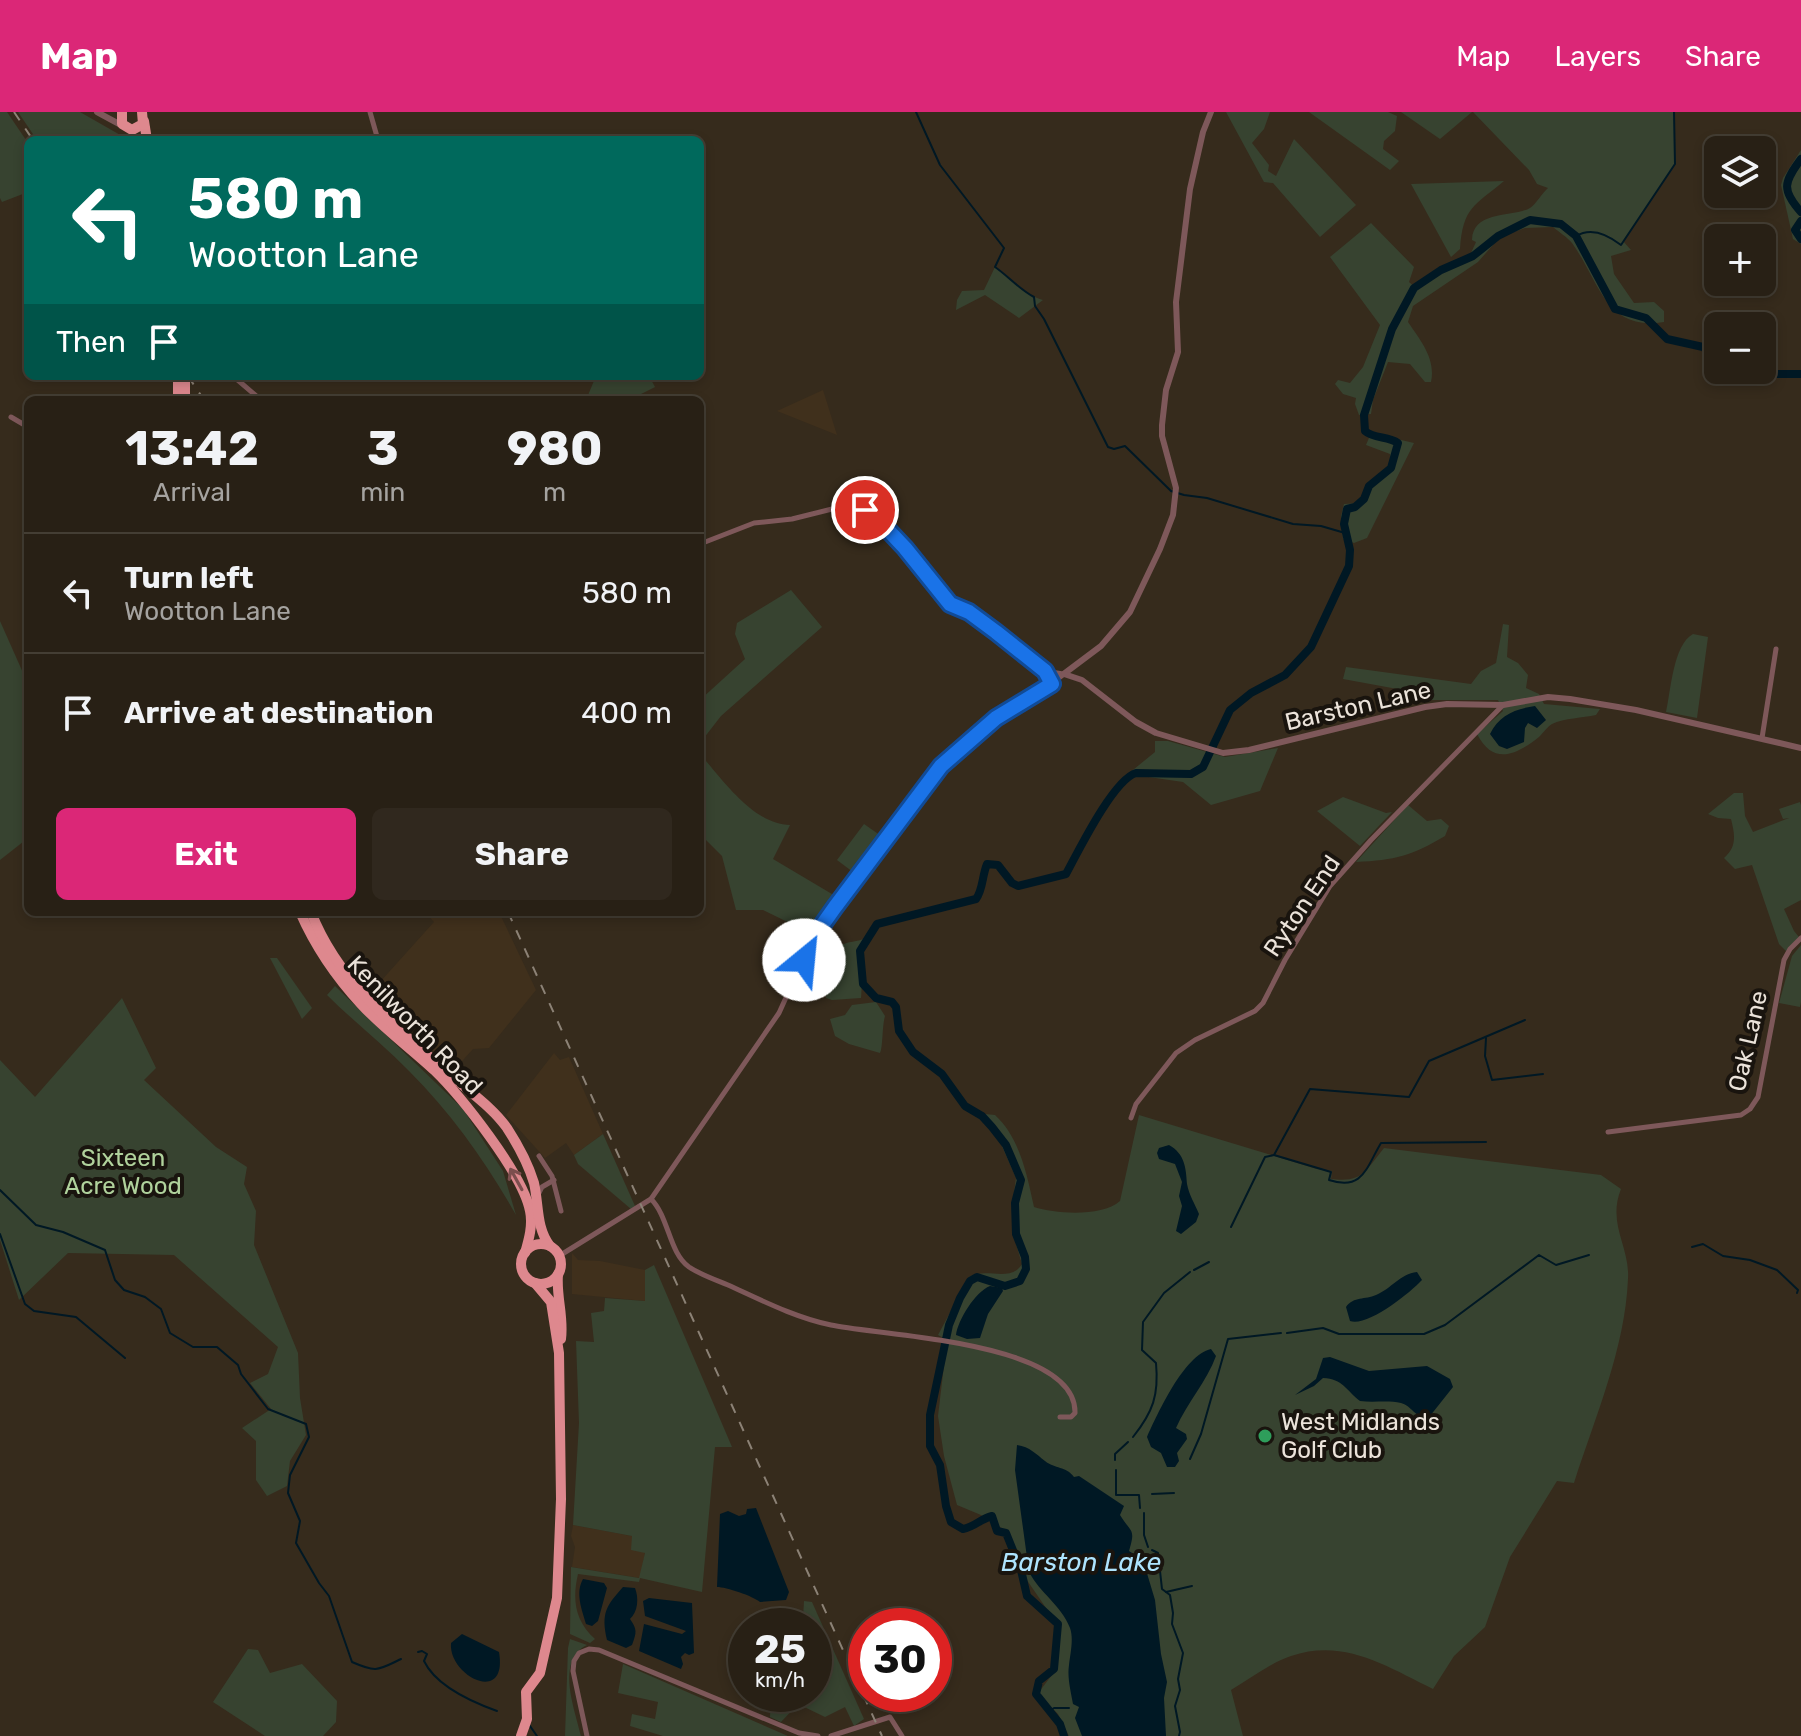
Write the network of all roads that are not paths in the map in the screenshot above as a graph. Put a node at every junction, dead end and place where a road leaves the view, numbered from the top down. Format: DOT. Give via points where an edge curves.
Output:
graph roads {
  1 [pos="97,112"];
  2 [pos="122,112"];
  3 [pos="370,112"];
  4 [pos="1211,112"];
  5 [pos="143,117"];
  6 [pos="127,128"];
  7 [pos="135,136"];
  8 [pos="377,136"];
  9 [pos="238,380"];
  10 [pos="256,396"];
  11 [pos="11,417"];
  12 [pos="24,425"];
  13 [pos="704,542"];
  14 [pos="1776,649"];
  15 [pos="1087,659"];
  16 [pos="1045,671"];
  17 [pos="1064,674"];
  18 [pos="1082,680"];
  19 [pos="1052,684"];
  20 [pos="1503,705"];
  21 [pos="1762,738"];
  22 [pos="1801,748"];
  23 [pos="302,916"];
  24 [pos="313,916"];
  25 [pos="1801,938"];
  26 [pos="1131,1118"];
  27 [pos="1608,1132"];
  28 [pos="539,1156"];
  29 [pos="529,1170"];
  30 [pos="550,1182"];
  31 [pos="537,1198"];
  32 [pos="651,1199"];
  33 [pos="561,1211"];
  34 [pos="550,1246"];
  35 [pos="525,1253"];
  36 [pos="559,1256"];
  37 [pos="558,1274"];
  38 [pos="535,1283"];
  39 [pos="559,1353"];
  40 [pos="1060,1417"];
  41 [pos="521,1736"];
  42 [pos="587,1736"];
  43 [pos="818,1736"];
  44 [pos="831,1736"];
  45 [pos="902,1736"];
  1 -- 6 [label="street"];
  2 -- 6 [label="highway"];
  3 -- 8 [label="street"];
  4 -- 15 [label="street" via="1190,189 1176,302 1178,352 1162,425 1176,492 1168,531 1135,603"];
  5 -- 6 [label="highway" via="138,129"];
  6 -- 7 [label="highway"];
  9 -- 10 [label="street"];
  11 -- 12 [label="street"];
  13 -- 16 [label="street" via="754,523 840,507 865,510 905,548 950,604 979,618"];
  14 -- 21 [label="street"];
  15 -- 17 [label="street"];
  15 -- 18 [label="street"];
  16 -- 17 [label="street"];
  16 -- 19 [label="street"];
  17 -- 18 [label="street, Barston Lane"];
  17 -- 19 [label="street"];
  18 -- 20 [label="street, Barston Lane" via="1143,727 1223,753 1425,707"];
  19 -- 32 [label="street" via="996,718 941,766 813,938 779,1013"];
  20 -- 21 [label="street, Barston Lane" via="1570,699"];
  20 -- 26 [label="street, Ryton End" via="1330,886 1263,1003 1176,1053"];
  21 -- 22 [label="street, Barston Lane"];
  35 -- 23 [label="highway, Kenilworth Road, one-way" via="531,1211 489,1136 436,1072 343,984"];
  24 -- 29 [label="highway, Kenilworth Road" via="350,980 500,1118"];
  25 -- 27 [label="street, Oak Lane" via="1784,960 1758,1097 1750,1109 1713,1120"];
  28 -- 30 [label="street"];
  29 -- 30 [label="street, Kenilworth Road" via="536,1179"];
  29 -- 31 [label="highway, Kenilworth Road"];
  30 -- 31 [label="street"];
  30 -- 33 [label="street"];
  31 -- 34 [label="highway, Kenilworth Road" via="541,1231"];
  32 -- 36 [label="street"];
  32 -- 40 [label="street" via="682,1260 693,1270 812,1320 1026,1360 1060,1381 1076,1408 1071,1417"];
  34 -- 35 [label="highway" via="536,1245"];
  34 -- 36 [label="highway"];
  35 -- 38 [label="highway" via="523,1272"];
  36 -- 37 [label="highway"];
  37 -- 38 [label="highway"];
  37 -- 39 [label="highway" via="564,1320"];
  38 -- 39 [label="highway" via="551,1302"];
  39 -- 41 [label="highway" via="557,1598 540,1673 527,1689"];
  42 -- 43 [label="street" via="572,1667 579,1653 589,1649"];
  44 -- 45 [label="street" via="890,1717"];
}
